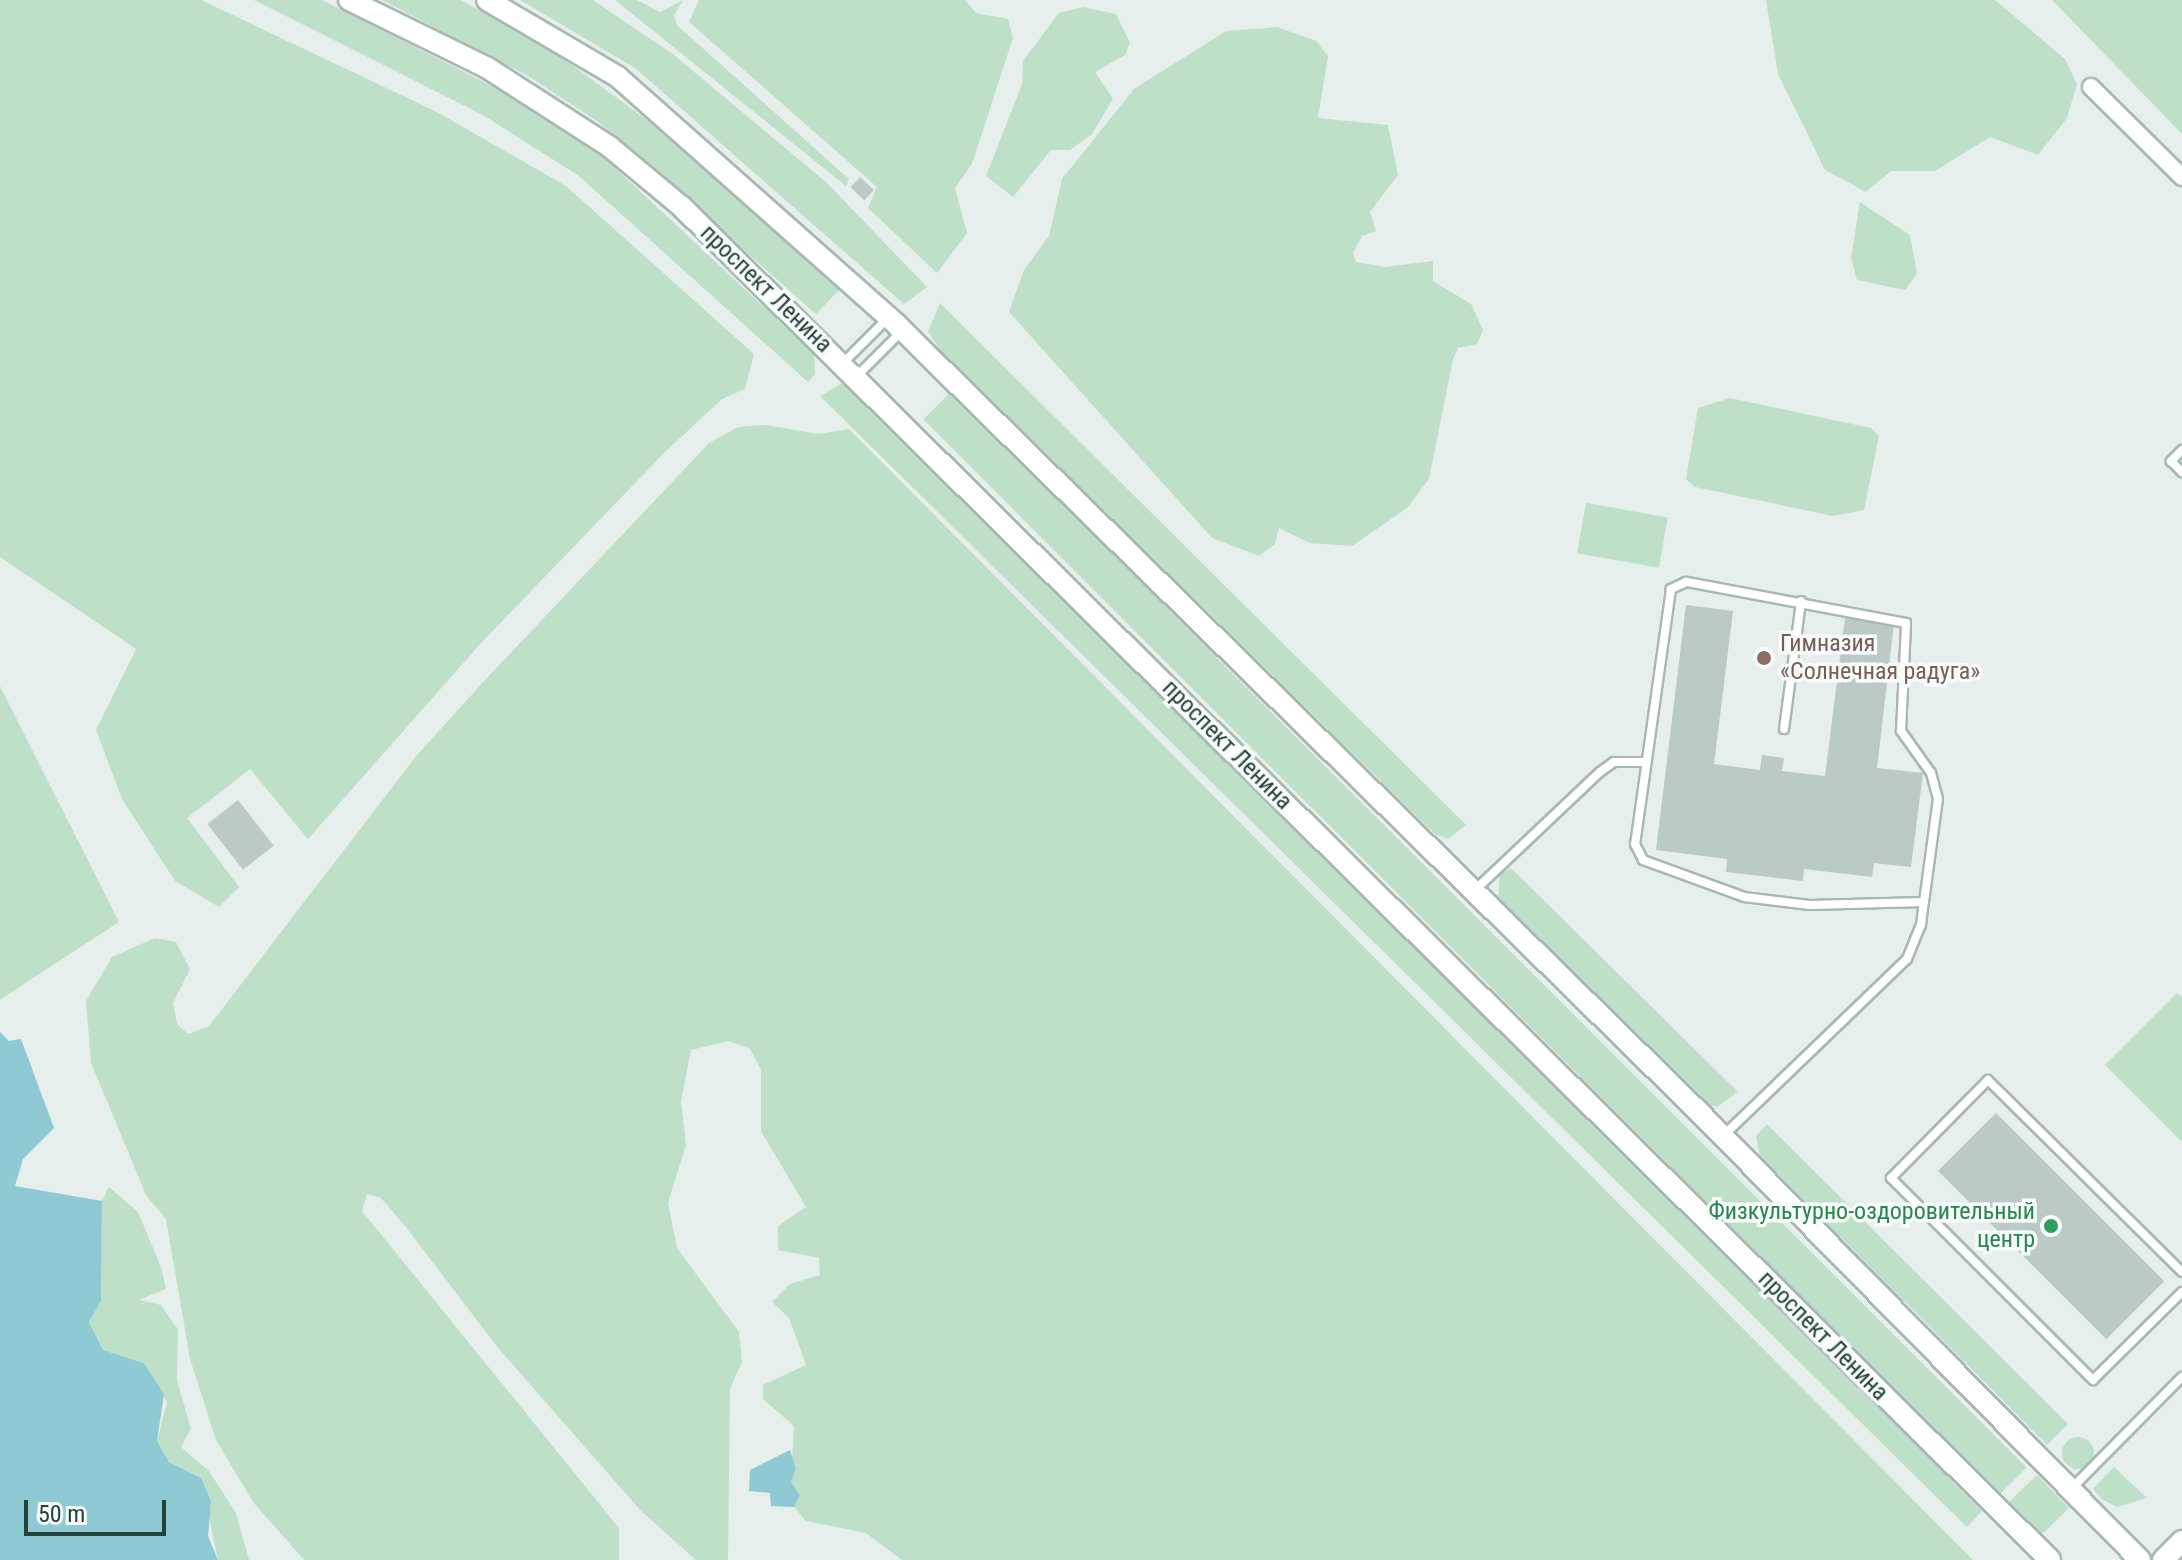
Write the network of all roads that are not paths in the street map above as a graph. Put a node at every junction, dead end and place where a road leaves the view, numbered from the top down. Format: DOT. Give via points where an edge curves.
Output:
graph roads {
  1 [pos="349,0"];
  2 [pos="487,0"];
  3 [pos="2091,87"];
  4 [pos="2182,177"];
  5 [pos="896,324"];
  6 [pos="849,370"];
  7 [pos="2182,450"];
  8 [pos="2182,472"];
  9 [pos="1801,601"];
  10 [pos="1784,729"];
  11 [pos="1646,762"];
  12 [pos="1474,891"];
  13 [pos="1924,902"];
  14 [pos="1723,1137"];
  15 [pos="2182,1272"];
  16 [pos="2182,1292"];
  17 [pos="2182,1377"];
  18 [pos="2069,1490"];
  19 [pos="2182,1541"];
  20 [pos="2050,1560"];
  21 [pos="2140,1560"];
  22 [pos="2163,1560"];
  1 -- 6 [label="street, проспект Ленина" via="486,67 610,147"];
  2 -- 5 [label="street" via="618,77"];
  3 -- 4 [label="street"];
  5 -- 6 [label="lane"];
  5 -- 6 [label="lane"];
  5 -- 12 [label="street"];
  6 -- 20 [label="street, проспект Ленина"];
  7 -- 8 [label="lane" via="2171,461"];
  9 -- 10 [label="lane"];
  9 -- 11 [label="lane" via="1686,582 1671,589"];
  9 -- 13 [label="lane" via="1906,623 1901,731 1931,773 1938,799"];
  11 -- 12 [label="lane" via="1614,762 1600,772"];
  11 -- 13 [label="lane" via="1635,844 1661,872 1744,897 1810,905"];
  12 -- 14 [label="street"];
  13 -- 14 [label="lane" via="1907,959"];
  14 -- 18 [label="street"];
  15 -- 16 [label="lane" via="1988,1080 1891,1178 2093,1380"];
  17 -- 18 [label="lane"];
  18 -- 21 [label="street"];
  19 -- 22 [label="street"];
}
